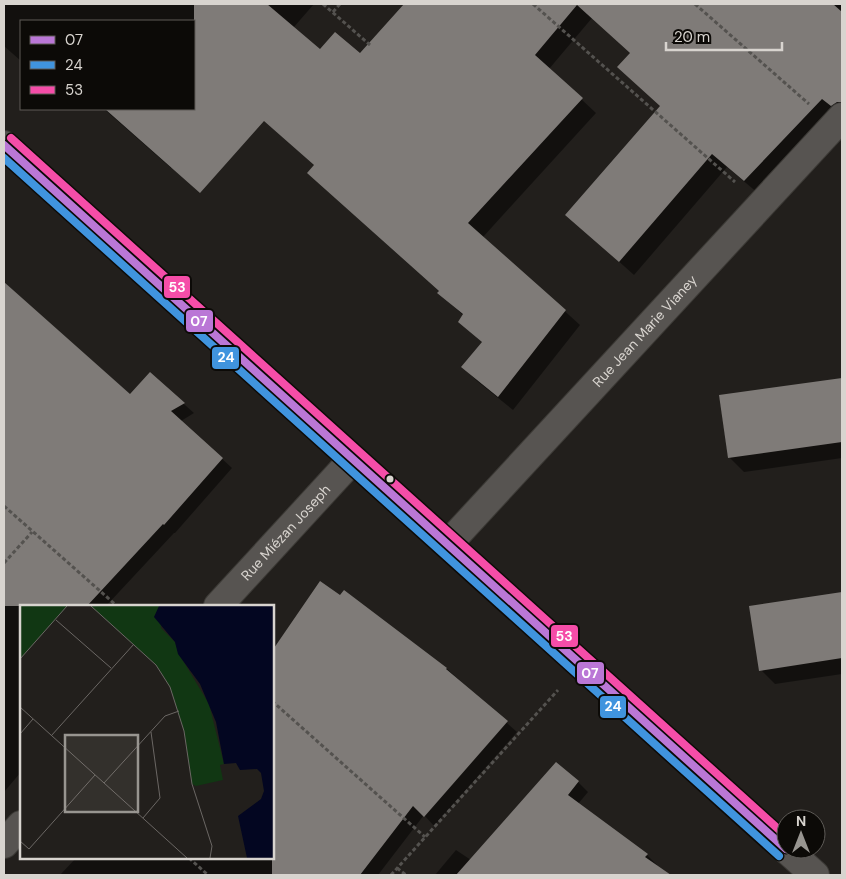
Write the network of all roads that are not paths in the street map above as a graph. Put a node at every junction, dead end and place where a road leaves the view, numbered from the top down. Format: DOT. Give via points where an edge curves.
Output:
graph roads {
  1 [pos="838,121"];
  2 [pos="4,145"];
  3 [pos="353,459"];
  4 [pos="448,544"];
  5 [pos="219,605"];
  6 [pos="20,826"];
  7 [pos="776,840"];
  8 [pos="4,844"];
  9 [pos="797,859"];
  10 [pos="815,875"];
  1 -- 4 [label="street, Rue Jean Marie Vianey"];
  2 -- 3 [label="street"];
  3 -- 4 [label="street"];
  3 -- 5 [label="street, Rue Miézan Joseph"];
  4 -- 7 [label="street"];
  6 -- 8 [label="street"];
  9 -- 10 [label="street"];
}
